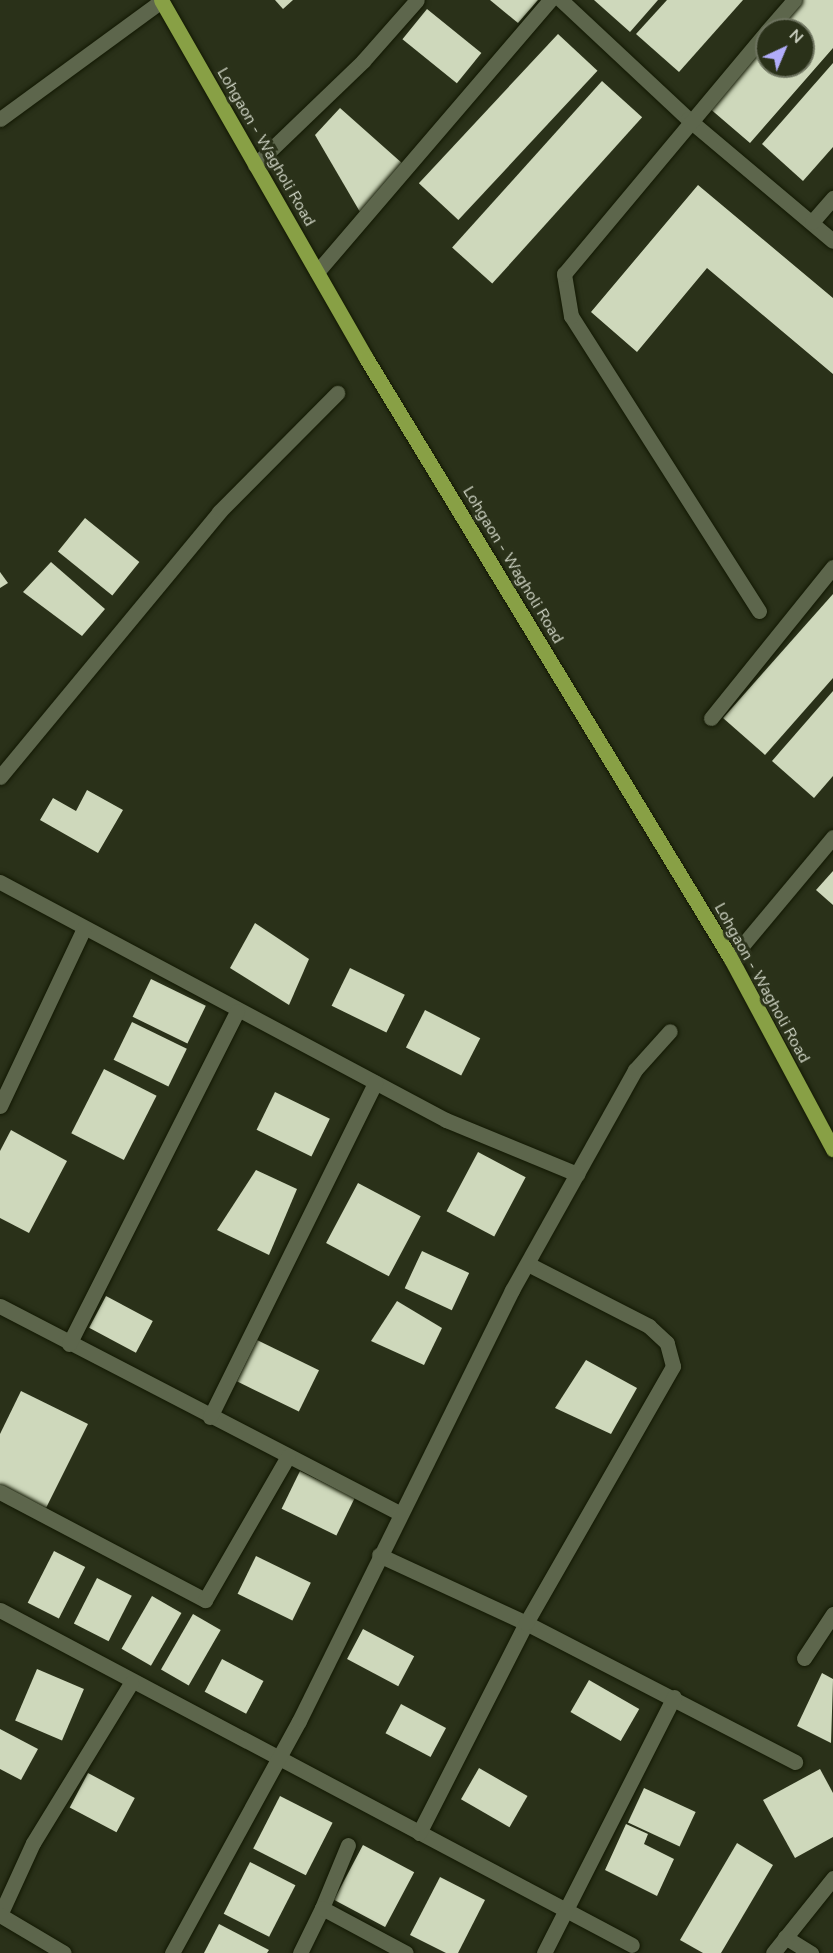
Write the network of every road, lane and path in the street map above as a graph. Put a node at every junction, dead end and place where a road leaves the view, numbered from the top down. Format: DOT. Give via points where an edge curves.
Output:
graph roads {
  1 [pos="161,0"];
  2 [pos="417,0"];
  3 [pos="550,0"];
  4 [pos="561,0"];
  5 [pos="794,0"];
  6 [pos="778,18"];
  7 [pos="755,44"];
  8 [pos="0,119"];
  9 [pos="688,119"];
  10 [pos="255,165"];
  11 [pos="833,198"];
  12 [pos="812,222"];
  13 [pos="833,241"];
  14 [pos="317,272"];
  15 [pos="337,393"];
  16 [pos="831,572"];
  17 [pos="759,611"];
  18 [pos="711,718"];
  19 [pos="0,777"];
  20 [pos="833,837"];
  21 [pos="0,882"];
  22 [pos="84,928"];
  23 [pos="731,959"];
  24 [pos="237,1011"];
  25 [pos="670,1031"];
  26 [pos="375,1083"];
  27 [pos="0,1106"];
  28 [pos="833,1149"];
  29 [pos="577,1174"];
  30 [pos="528,1264"];
  31 [pos="0,1306"];
  32 [pos="69,1344"];
  33 [pos="210,1416"];
  34 [pos="288,1456"];
  35 [pos="0,1492"];
  36 [pos="400,1513"];
  37 [pos="379,1555"];
  38 [pos="0,1610"];
  39 [pos="833,1614"];
  40 [pos="526,1623"];
  41 [pos="804,1658"];
  42 [pos="131,1683"];
  43 [pos="674,1697"];
  44 [pos="278,1759"];
  45 [pos="795,1762"];
  46 [pos="418,1833"];
  47 [pos="348,1845"];
  48 [pos="833,1878"];
  49 [pos="322,1908"];
  50 [pos="567,1911"];
  51 [pos="0,1915"];
  52 [pos="785,1937"];
  53 [pos="632,1946"];
  54 [pos="64,1953"];
  55 [pos="172,1953"];
  56 [pos="300,1953"];
  57 [pos="406,1953"];
  58 [pos="544,1953"];
  59 [pos="774,1953"];
  60 [pos="810,1953"];
  1 -- 8 [label="street"];
  1 -- 10 [label="main road, Lohgaon - Wagholi Road"];
  2 -- 10 [label="street"];
  3 -- 14 [label="street"];
  4 -- 9 [label="street"];
  5 -- 6 [label="street"];
  7 -- 9 [label="street"];
  9 -- 12 [label="street"];
  9 -- 17 [label="street" via="564,274 564,293 571,316"];
  10 -- 14 [label="main road, Lohgaon - Wagholi Road"];
  11 -- 12 [label="street"];
  12 -- 13 [label="street"];
  14 -- 23 [label="main road, Lohgaon - Wagholi Road"];
  15 -- 19 [label="street" via="219,512"];
  16 -- 18 [label="street"];
  20 -- 23 [label="street"];
  21 -- 22 [label="street"];
  22 -- 24 [label="street"];
  22 -- 27 [label="street"];
  23 -- 28 [label="main road, Lohgaon - Wagholi Road"];
  24 -- 26 [label="street"];
  24 -- 32 [label="street"];
  25 -- 29 [label="street" via="635,1070"];
  26 -- 29 [label="street" via="446,1120"];
  26 -- 33 [label="street"];
  29 -- 30 [label="street"];
  30 -- 36 [label="street"];
  30 -- 40 [label="street" via="649,1326 667,1343 673,1366"];
  31 -- 32 [label="street"];
  32 -- 33 [label="street"];
  33 -- 34 [label="street"];
  34 -- 35 [label="street" via="205,1600"];
  34 -- 36 [label="street"];
  36 -- 37 [label="street"];
  37 -- 40 [label="street"];
  37 -- 44 [label="street"];
  38 -- 42 [label="street"];
  39 -- 41 [label="street"];
  40 -- 43 [label="street"];
  40 -- 46 [label="street"];
  42 -- 44 [label="street"];
  42 -- 51 [label="street" via="33,1843"];
  43 -- 45 [label="street"];
  43 -- 50 [label="street"];
  44 -- 46 [label="street"];
  44 -- 55 [label="street"];
  46 -- 50 [label="street"];
  47 -- 49 [label="street"];
  48 -- 52 [label="street"];
  49 -- 56 [label="street"];
  49 -- 57 [label="street"];
  50 -- 53 [label="street"];
  50 -- 58 [label="street"];
  51 -- 54 [label="street"];
  52 -- 59 [label="street"];
  52 -- 60 [label="street"];
}
